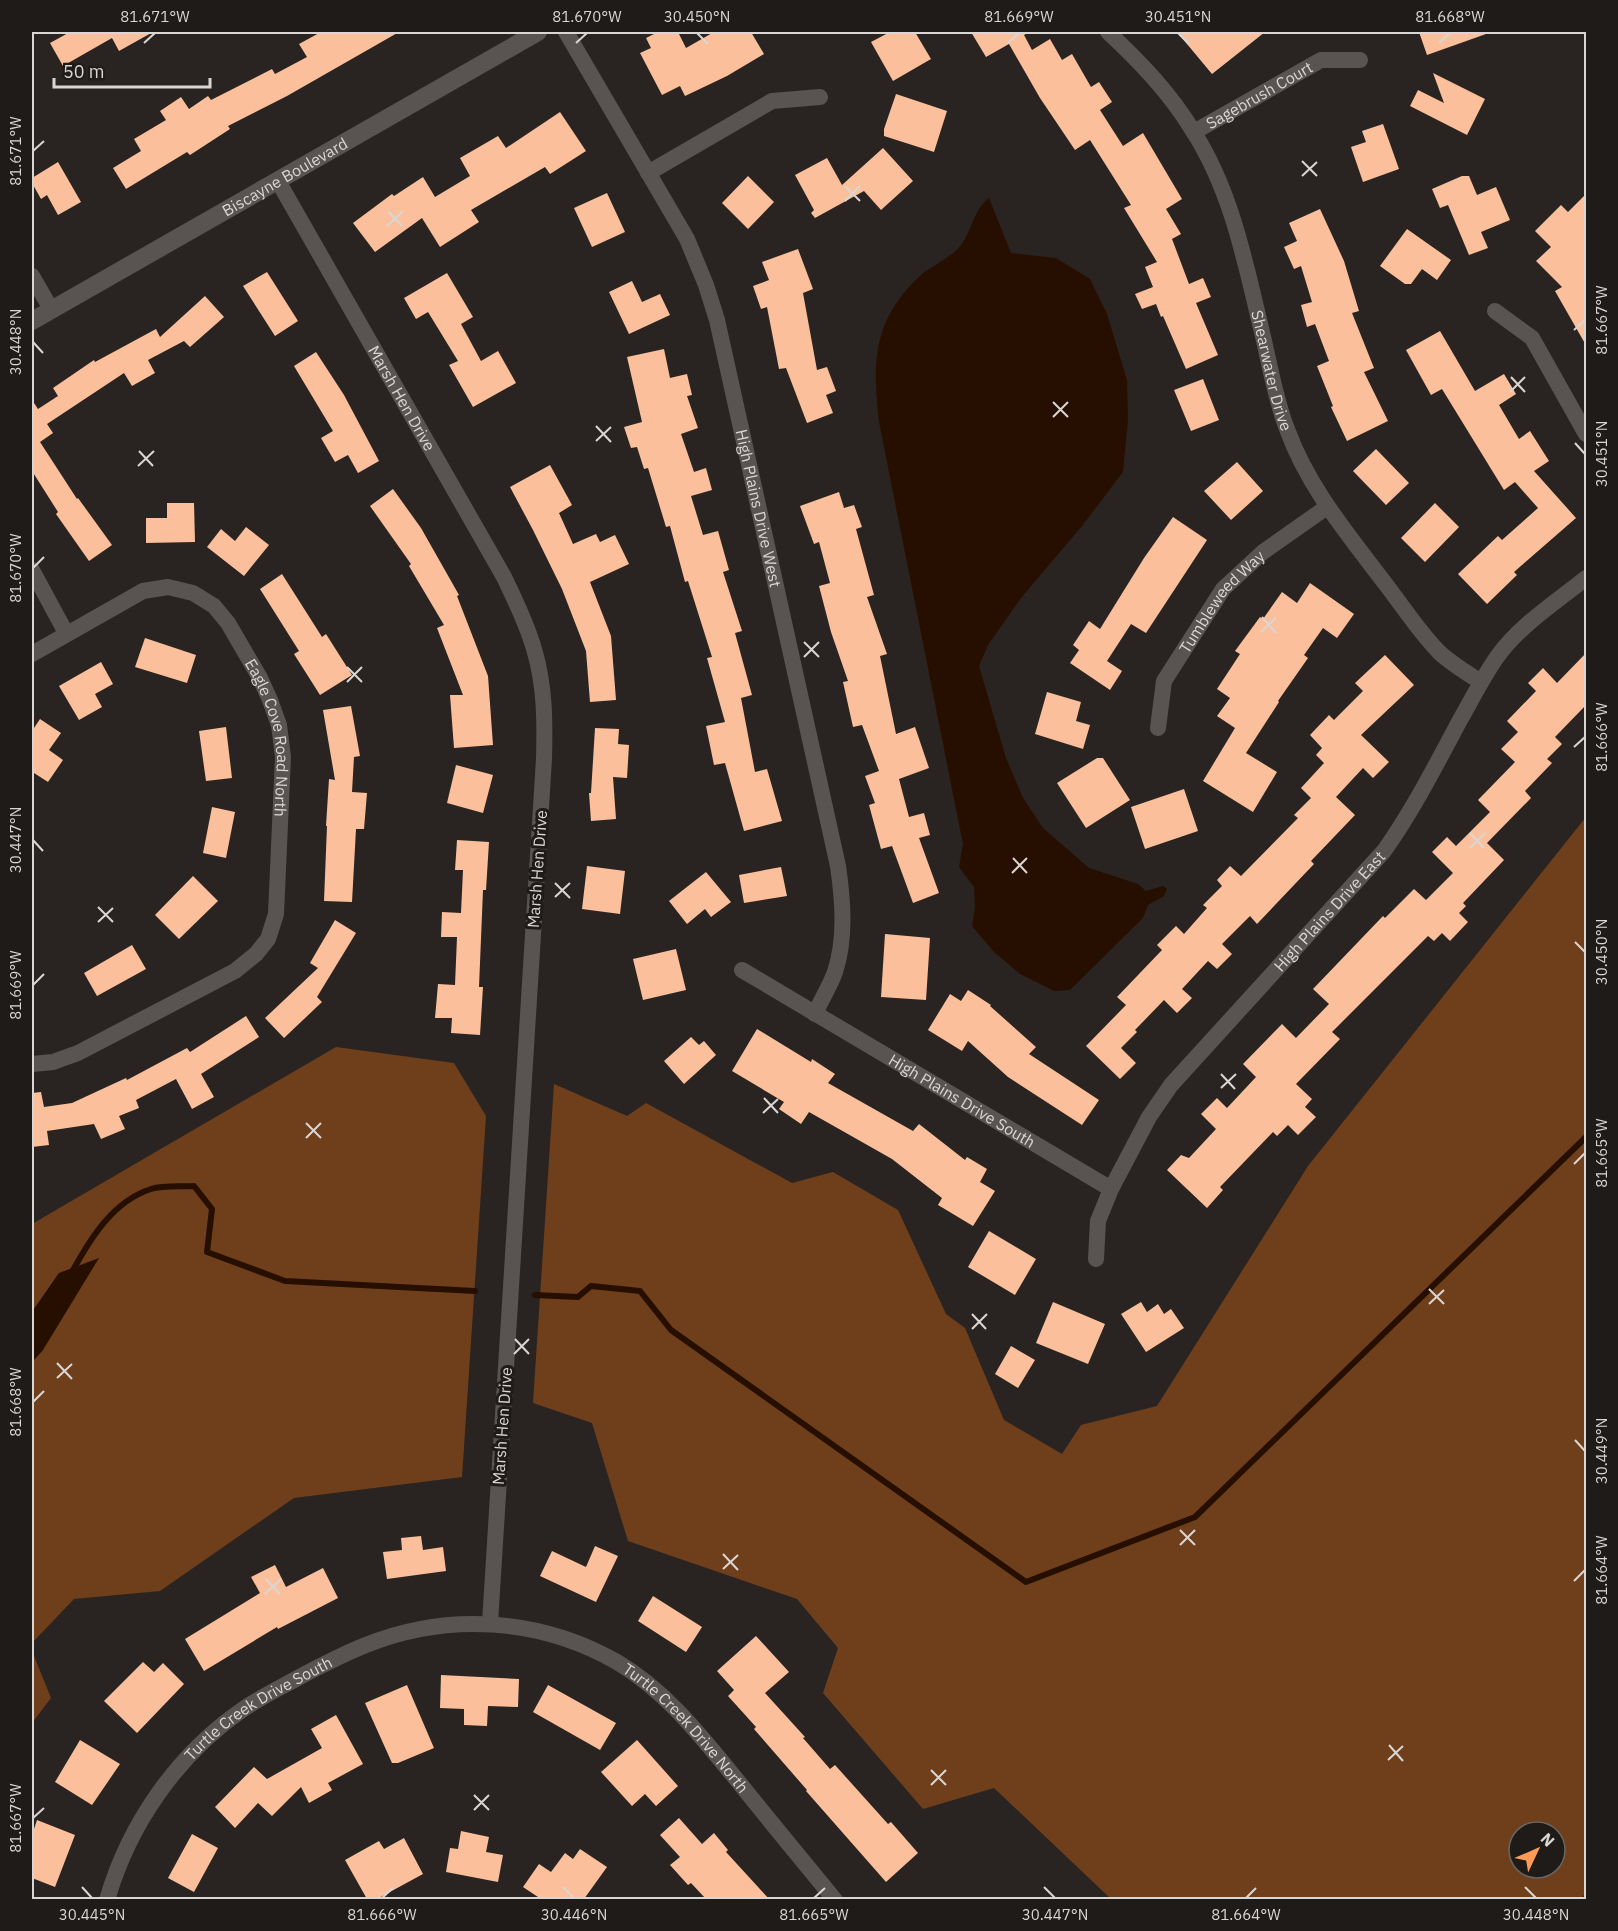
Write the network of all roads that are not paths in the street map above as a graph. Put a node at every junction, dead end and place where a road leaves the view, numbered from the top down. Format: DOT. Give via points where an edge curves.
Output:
graph roads {
  1 [pos="538,32"];
  2 [pos="566,32"];
  3 [pos="1108,32"];
  4 [pos="1360,60"];
  5 [pos="820,97"];
  6 [pos="1194,132"];
  7 [pos="648,173"];
  8 [pos="278,181"];
  9 [pos="32,276"];
  10 [pos="51,309"];
  11 [pos="1495,311"];
  12 [pos="32,321"];
  13 [pos="1587,434"];
  14 [pos="1327,507"];
  15 [pos="32,570"];
  16 [pos="1587,578"];
  17 [pos="66,633"];
  18 [pos="32,654"];
  19 [pos="1480,682"];
  20 [pos="1158,728"];
  21 [pos="742,970"];
  22 [pos="815,1014"];
  23 [pos="32,1064"];
  24 [pos="1111,1189"];
  25 [pos="1096,1259"];
  26 [pos="490,1623"];
  27 [pos="107,1899"];
  28 [pos="835,1899"];
  1 -- 8 [label="street, Biscayne Boulevard"];
  2 -- 7 [label="street, High Plains Drive West"];
  3 -- 6 [label="street, Shearwater Drive" via="1143,66"];
  4 -- 6 [label="street, Sagebrush Court" via="1321,60"];
  5 -- 7 [label="street" via="772,101"];
  6 -- 14 [label="street, Shearwater Drive" via="1232,214 1286,428"];
  7 -- 22 [label="street, High Plains Drive West" via="687,239 717,320 838,866 843,903 841,941 835,972"];
  8 -- 10 [label="street, Biscayne Boulevard"];
  8 -- 26 [label="street, Marsh Hen Drive" via="504,576 523,616 542,683 544,759"];
  9 -- 10 [label="street"];
  10 -- 12 [label="street, Biscayne Boulevard"];
  11 -- 13 [label="street" via="1532,338"];
  14 -- 19 [label="street, Shearwater Drive" via="1421,631 1441,653"];
  14 -- 20 [label="street, Tumbleweed Way" via="1263,552 1223,589 1164,681"];
  15 -- 17 [label="street"];
  16 -- 19 [label="street, High Plains Drive East" via="1515,636"];
  17 -- 18 [label="street, Eagle Cove Road North"];
  17 -- 23 [label="street, Eagle Cove Road North" via="143,591 168,587 194,593 214,606 228,623 260,678 279,725 284,757 276,914 268,939 236,971 78,1053"];
  19 -- 24 [label="street, High Plains Drive East" via="1404,822 1384,851 1171,1085"];
  21 -- 22 [label="street, High Plains Drive South"];
  22 -- 24 [label="street, High Plains Drive South"];
  24 -- 25 [label="street, High Plains Drive East" via="1098,1221"];
  26 -- 27 [label="street, Turtle Creek Drive South" via="425,1628 368,1644 242,1710 186,1759 167,1782 128,1844"];
  26 -- 28 [label="street, Turtle Creek Drive North" via="579,1643 654,1688 687,1719"];
}
